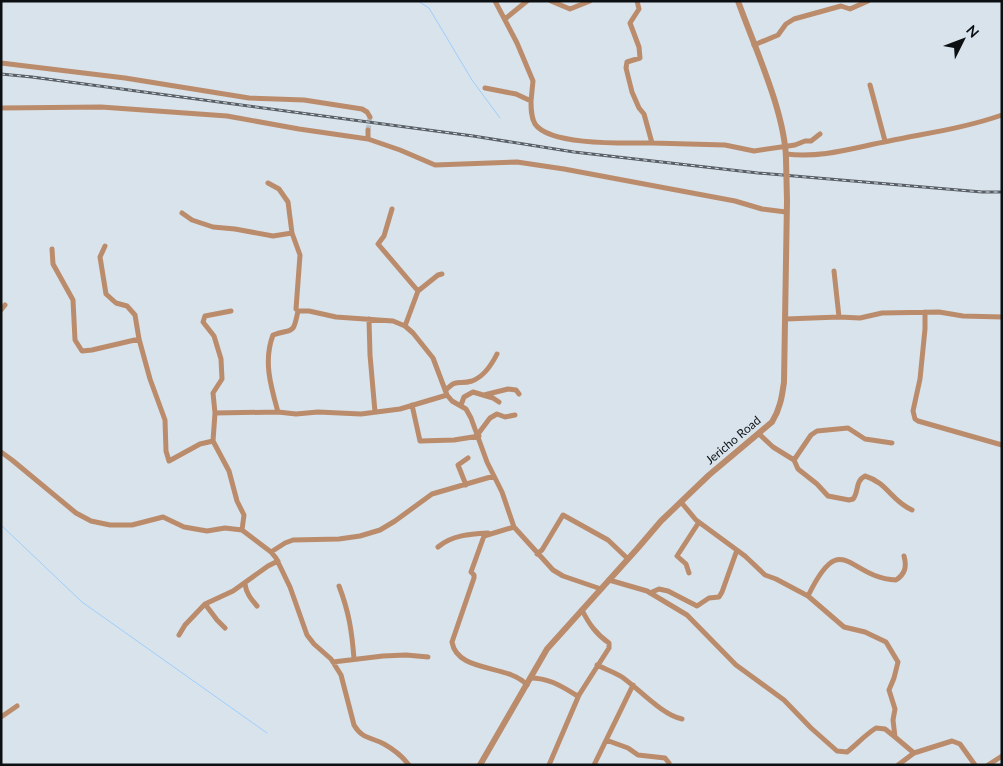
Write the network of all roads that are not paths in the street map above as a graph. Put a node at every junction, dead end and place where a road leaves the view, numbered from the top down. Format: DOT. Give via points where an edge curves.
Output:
graph roads {
  1 [pos="495,1"];
  2 [pos="527,1"];
  3 [pos="551,1"];
  4 [pos="590,1"];
  5 [pos="637,1"];
  6 [pos="738,1"];
  7 [pos="868,1"];
  8 [pos="505,19"];
  9 [pos="754,45"];
  10 [pos="1,63"];
  11 [pos="870,85"];
  12 [pos="485,88"];
  13 [pos="531,101"];
  14 [pos="1,108"];
  15 [pos="1002,115"];
  16 [pos="370,117"];
  17 [pos="368,130"];
  18 [pos="820,134"];
  19 [pos="368,139"];
  20 [pos="885,141"];
  21 [pos="652,143"];
  22 [pos="785,147"];
  23 [pos="786,156"];
  24 [pos="268,183"];
  25 [pos="392,209"];
  26 [pos="786,212"];
  27 [pos="182,213"];
  28 [pos="292,233"];
  29 [pos="105,246"];
  30 [pos="52,249"];
  31 [pos="834,271"];
  32 [pos="442,274"];
  33 [pos="418,291"];
  34 [pos="6,305"];
  35 [pos="1,310"];
  36 [pos="231,311"];
  37 [pos="298,311"];
  38 [pos="925,312"];
  39 [pos="839,317"];
  40 [pos="1002,317"];
  41 [pos="786,319"];
  42 [pos="369,320"];
  43 [pos="405,326"];
  44 [pos="139,339"];
  45 [pos="497,354"];
  46 [pos="446,393"];
  47 [pos="519,394"];
  48 [pos="484,395"];
  49 [pos="499,402"];
  50 [pos="412,405"];
  51 [pos="461,405"];
  52 [pos="278,412"];
  53 [pos="375,412"];
  54 [pos="215,413"];
  55 [pos="515,415"];
  56 [pos="759,434"];
  57 [pos="478,435"];
  58 [pos="213,442"];
  59 [pos="892,443"];
  60 [pos="1002,446"];
  61 [pos="1,452"];
  62 [pos="468,458"];
  63 [pos="794,460"];
  64 [pos="494,476"];
  65 [pos="466,485"];
  66 [pos="681,502"];
  67 [pos="912,510"];
  68 [pos="700,522"];
  69 [pos="514,527"];
  70 [pos="242,530"];
  71 [pos="496,532"];
  72 [pos="438,547"];
  73 [pos="738,550"];
  74 [pos="271,552"];
  75 [pos="537,554"];
  76 [pos="904,556"];
  77 [pos="628,559"];
  78 [pos="278,562"];
  79 [pos="689,573"];
  80 [pos="609,580"];
  81 [pos="245,584"];
  82 [pos="339,586"];
  83 [pos="601,589"];
  84 [pos="650,593"];
  85 [pos="808,596"];
  86 [pos="205,604"];
  87 [pos="257,606"];
  88 [pos="582,610"];
  89 [pos="225,628"];
  90 [pos="179,636"];
  91 [pos="428,657"];
  92 [pos="354,659"];
  93 [pos="333,662"];
  94 [pos="597,665"];
  95 [pos="530,678"];
  96 [pos="527,685"];
  97 [pos="632,685"];
  98 [pos="579,695"];
  99 [pos="17,706"];
  100 [pos="1,717"];
  101 [pos="682,719"];
  102 [pos="895,737"];
  103 [pos="606,740"];
  104 [pos="914,752"];
  105 [pos="1002,756"];
  106 [pos="669,763"];
  107 [pos="409,765"];
  108 [pos="480,765"];
  109 [pos="549,765"];
  110 [pos="594,765"];
  111 [pos="898,765"];
  112 [pos="974,765"];
  113 [pos="988,765"];
  1 -- 8 [label="street"];
  2 -- 8 [label="street"];
  3 -- 4 [label="street" via="570,8"];
  5 -- 21 [label="street" via="639,9 630,23 640,58 627,62 626,68"];
  6 -- 9 [label="street, Jericho Road"];
  7 -- 9 [label="street" via="850,9 841,6 794,19 778,36"];
  8 -- 13 [label="street" via="533,81"];
  9 -- 22 [label="street, Jericho Road" via="772,93"];
  10 -- 16 [label="street" via="249,98 304,100 362,109"];
  11 -- 20 [label="street"];
  12 -- 13 [label="street" via="516,94"];
  13 -- 21 [label="street" via="533,121 547,134 578,140"];
  14 -- 19 [label="street" via="101,107 227,116"];
  15 -- 20 [label="street" via="968,126"];
  17 -- 19 [label="street"];
  18 -- 22 [label="street" via="811,142"];
  19 -- 26 [label="street" via="435,165 516,162"];
  20 -- 23 [label="street" via="846,151"];
  21 -- 22 [label="street" via="725,145 754,151"];
  22 -- 23 [label="street, Jericho Road"];
  23 -- 26 [label="street, Jericho Road, bridge"];
  24 -- 28 [label="street" via="279,189 288,202"];
  25 -- 33 [label="street" via="378,245"];
  26 -- 41 [label="street, Jericho Road"];
  27 -- 28 [label="street" via="213,227 272,236"];
  28 -- 37 [label="street" via="300,255 295,306"];
  29 -- 44 [label="street" via="100,257 106,294 127,306 135,315"];
  30 -- 44 [label="street" via="54,264 73,300 75,340 82,351"];
  31 -- 39 [label="street"];
  32 -- 33 [label="street"];
  33 -- 43 [label="street"];
  34 -- 35 [label="street"];
  36 -- 54 [label="street" via="204,318 204,325 214,336 221,359 222,379 213,393"];
  37 -- 42 [label="street"];
  37 -- 52 [label="street" via="295,327 273,335 268,352 268,370"];
  38 -- 39 [label="street"];
  38 -- 40 [label="street"];
  38 -- 60 [label="street" via="920,379 913,411 915,419"];
  39 -- 41 [label="street"];
  41 -- 56 [label="street, Jericho Road" via="782,400 772,422"];
  42 -- 43 [label="street" via="393,321"];
  42 -- 53 [label="street"];
  43 -- 46 [label="street" via="430,352"];
  44 -- 58 [label="street" via="165,420 168,461 200,444"];
  45 -- 46 [label="street" via="478,378 452,383"];
  46 -- 50 [label="street"];
  46 -- 51 [label="street"];
  47 -- 48 [label="street" via="508,389"];
  48 -- 49 [label="street"];
  48 -- 51 [label="street" via="473,392 464,397"];
  50 -- 53 [label="street"];
  50 -- 57 [label="street" via="420,441 454,440"];
  51 -- 57 [label="street"];
  52 -- 53 [label="street"];
  52 -- 54 [label="street"];
  54 -- 58 [label="street"];
  55 -- 57 [label="street" via="497,414 490,418"];
  56 -- 63 [label="street"];
  56 -- 66 [label="street, Jericho Road" via="708,475"];
  57 -- 64 [label="street"];
  58 -- 70 [label="street" via="229,471 244,515"];
  59 -- 63 [label="street" via="865,439 848,428 817,431"];
  61 -- 70 [label="street" via="76,513 91,521 132,525 162,517 184,527 207,531"];
  62 -- 65 [label="street" via="458,465"];
  63 -- 67 [label="street" via="798,470 828,496 853,499 858,483 865,476 878,481 900,504"];
  64 -- 65 [label="street"];
  64 -- 69 [label="street"];
  65 -- 74 [label="street" via="432,494 380,530 339,539 294,540"];
  66 -- 68 [label="street"];
  66 -- 77 [label="street, Jericho Road"];
  68 -- 73 [label="street"];
  68 -- 79 [label="street" via="677,556 686,564"];
  69 -- 71 [label="street"];
  69 -- 75 [label="street"];
  70 -- 74 [label="street"];
  71 -- 72 [label="street" via="466,535"];
  71 -- 96 [label="street" via="484,536 479,548 471,572 474,578 453,647 462,659 513,674"];
  73 -- 84 [label="street" via="719,597 709,598 697,606 668,591 659,589"];
  73 -- 85 [label="street" via="766,575"];
  74 -- 78 [label="street"];
  75 -- 77 [label="street" via="563,515 608,540"];
  75 -- 83 [label="street" via="563,576"];
  76 -- 85 [label="street" via="904,573 896,580 888,580 837,558 820,574"];
  77 -- 80 [label="street, Jericho Road"];
  78 -- 81 [label="street"];
  78 -- 93 [label="street" via="308,635"];
  80 -- 83 [label="street, Jericho Road"];
  80 -- 84 [label="street"];
  81 -- 86 [label="street"];
  81 -- 87 [label="street" via="245,590"];
  82 -- 92 [label="street" via="347,607"];
  83 -- 88 [label="street, Jericho Road"];
  84 -- 102 [label="street" via="687,615 731,660 784,700 837,751 847,752 876,728 885,729"];
  85 -- 102 [label="street" via="844,627 866,632 886,642 892,650 898,662 889,690 896,709 893,720"];
  86 -- 89 [label="street"];
  86 -- 90 [label="street"];
  88 -- 94 [label="street" via="590,627 609,643"];
  88 -- 95 [label="street, Jericho Road" via="547,649"];
  91 -- 92 [label="street" via="406,654"];
  92 -- 93 [label="street"];
  93 -- 107 [label="street" via="344,685 358,731 395,752"];
  94 -- 97 [label="street"];
  94 -- 98 [label="street"];
  95 -- 96 [label="street, Jericho Road"];
  95 -- 98 [label="street" via="550,680"];
  96 -- 108 [label="street, Jericho Road"];
  97 -- 101 [label="street" via="676,718"];
  97 -- 103 [label="street"];
  98 -- 109 [label="street"];
  99 -- 100 [label="street"];
  102 -- 104 [label="street"];
  103 -- 106 [label="street" via="638,755 665,758"];
  103 -- 110 [label="street"];
  104 -- 111 [label="street"];
  104 -- 112 [label="street" via="952,740 960,744"];
  105 -- 113 [label="street"];
}
